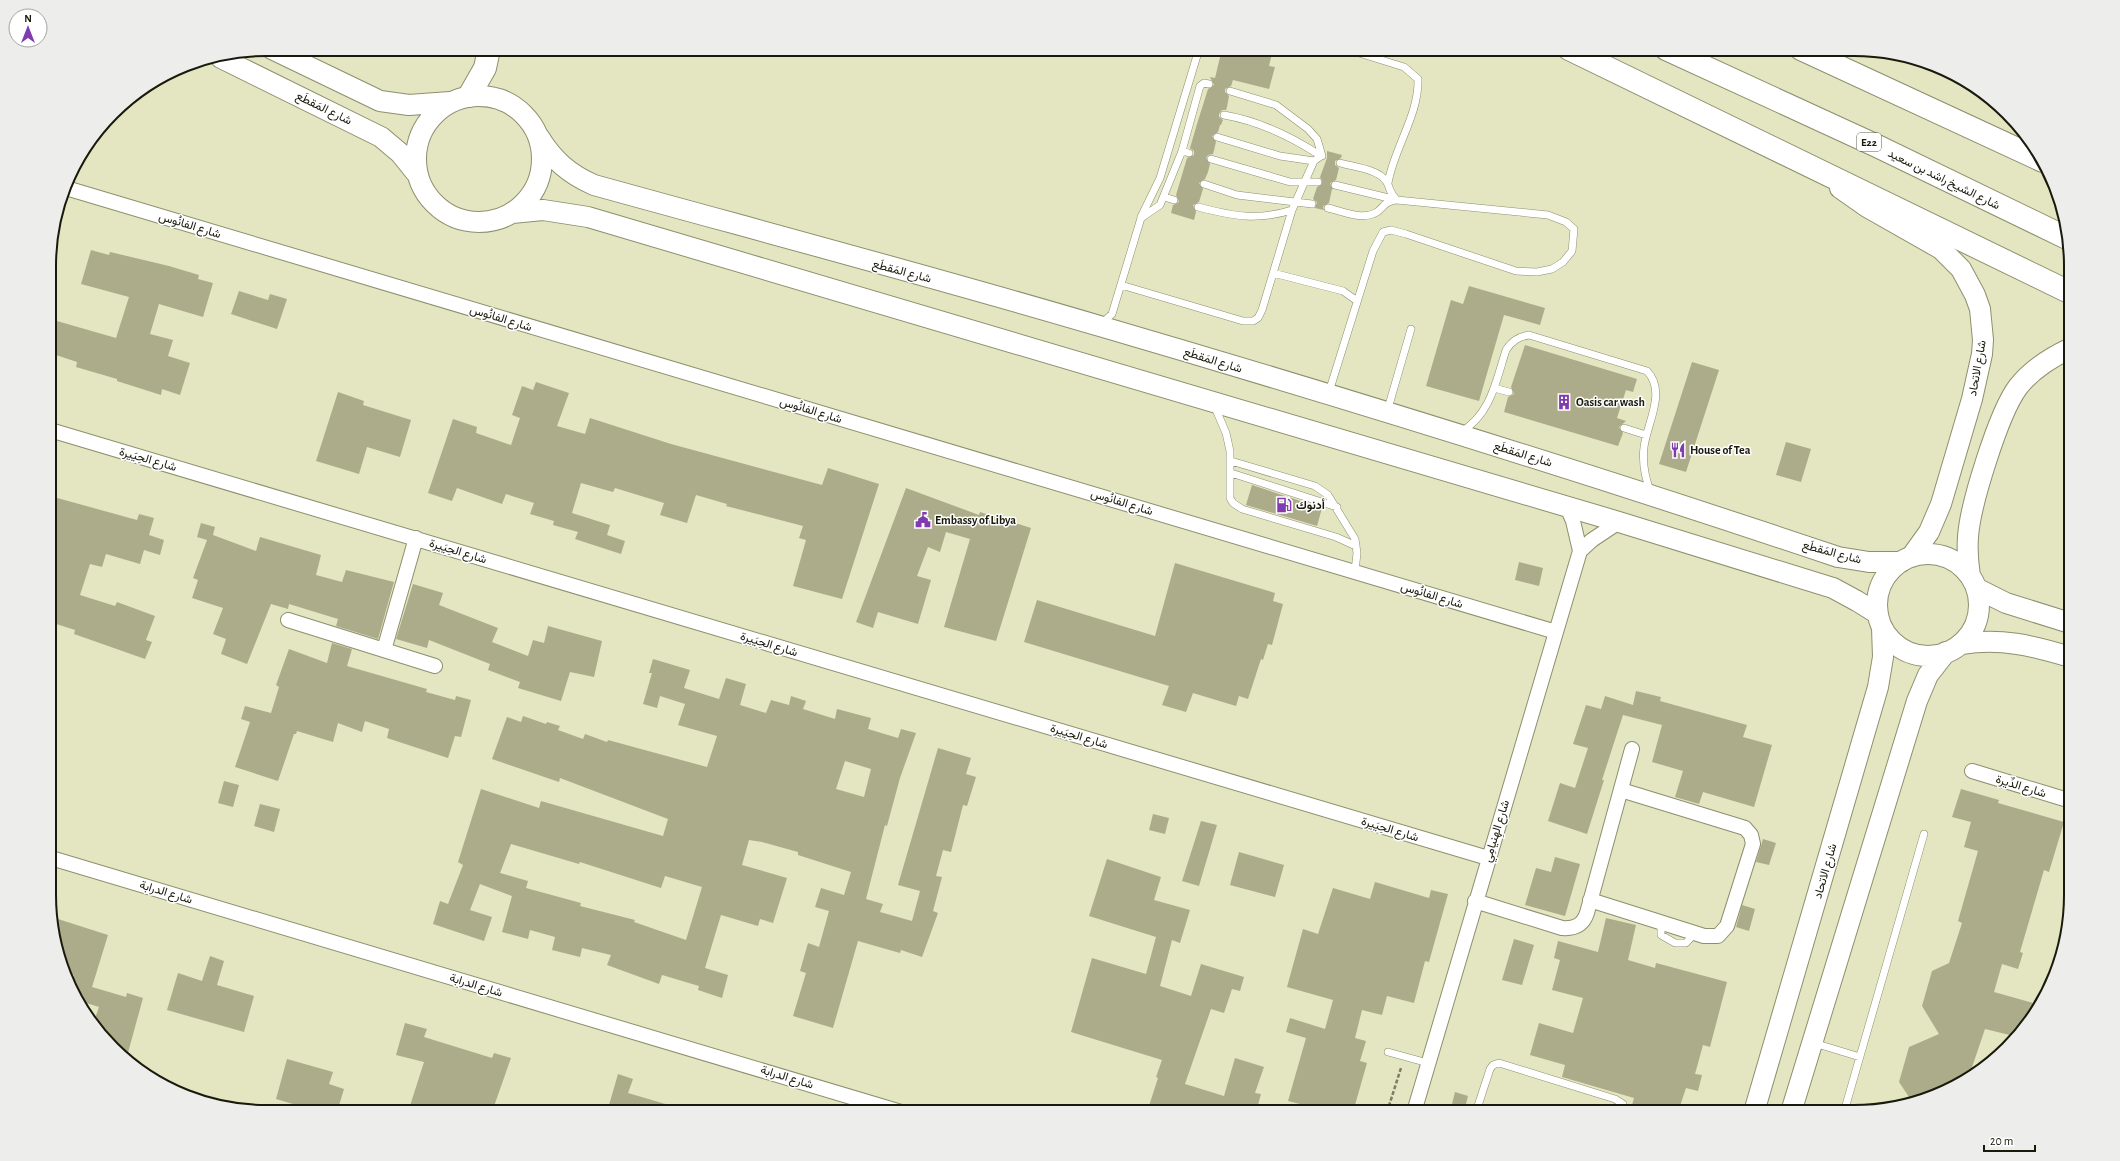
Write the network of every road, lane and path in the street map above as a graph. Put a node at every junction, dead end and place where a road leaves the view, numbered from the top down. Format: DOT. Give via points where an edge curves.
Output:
graph roads {
  1 [pos="290,56"];
  2 [pos="488,56"];
  3 [pos="1196,56"];
  4 [pos="1369,56"];
  5 [pos="1583,56"];
  6 [pos="1681,56"];
  7 [pos="1816,56"];
  8 [pos="225,60"];
  9 [pos="1209,84"];
  10 [pos="1230,91"];
  11 [pos="461,99"];
  12 [pos="1224,115"];
  13 [pos="538,137"];
  14 [pos="1217,137"];
  15 [pos="1323,157"];
  16 [pos="2033,157"];
  17 [pos="1211,159"];
  18 [pos="1314,161"];
  19 [pos="1340,163"];
  20 [pos="1822,172"];
  21 [pos="416,173"];
  22 [pos="1172,179"];
  23 [pos="1180,180"];
  24 [pos="1304,182"];
  25 [pos="1318,182"];
  26 [pos="1388,183"];
  27 [pos="1204,184"];
  28 [pos="1334,185"];
  29 [pos="71,189"];
  30 [pos="1164,197"];
  31 [pos="1174,200"];
  32 [pos="1397,200"];
  33 [pos="1296,201"];
  34 [pos="1312,204"];
  35 [pos="1198,207"];
  36 [pos="1328,208"];
  37 [pos="1292,210"];
  38 [pos="512,213"];
  39 [pos="1140,218"];
  40 [pos="2062,235"];
  41 [pos="1273,273"];
  42 [pos="1121,285"];
  43 [pos="2064,290"];
  44 [pos="1357,301"];
  45 [pos="1100,326"];
  46 [pos="1411,329"];
  47 [pos="2064,352"];
  48 [pos="1494,388"];
  49 [pos="1509,392"];
  50 [pos="1329,395"];
  51 [pos="1212,402"];
  52 [pos="1387,412"];
  53 [pos="1624,428"];
  54 [pos="56,432"];
  55 [pos="1458,434"];
  56 [pos="1646,435"];
  57 [pos="1231,461"];
  58 [pos="1231,473"];
  59 [pos="1652,495"];
  60 [pos="1567,507"];
  61 [pos="1337,508"];
  62 [pos="1619,522"];
  63 [pos="416,538"];
  64 [pos="1356,546"];
  65 [pos="1580,551"];
  66 [pos="1906,560"];
  67 [pos="1355,571"];
  68 [pos="1973,582"];
  69 [pos="288,620"];
  70 [pos="1880,621"];
  71 [pos="2064,621"];
  72 [pos="1556,632"];
  73 [pos="1953,648"];
  74 [pos="384,650"];
  75 [pos="2064,655"];
  76 [pos="435,666"];
  77 [pos="1632,749"];
  78 [pos="1972,772"];
  79 [pos="1621,790"];
  80 [pos="2064,799"];
  81 [pos="1924,834"];
  82 [pos="1488,858"];
  83 [pos="56,859"];
  84 [pos="1590,900"];
  85 [pos="1475,902"];
  86 [pos="1812,1042"];
  87 [pos="1388,1052"];
  88 [pos="1405,1056"];
  89 [pos="1860,1057"];
  90 [pos="1428,1063"];
  91 [pos="878,1105"];
  92 [pos="1389,1105"];
  93 [pos="1416,1105"];
  94 [pos="1478,1105"];
  95 [pos="1623,1105"];
  96 [pos="1756,1105"];
  97 [pos="1793,1105"];
  98 [pos="1846,1105"];
  1 -- 11 [label="street" via="380,101 409,105"];
  2 -- 11 [label="highway" via="485,68"];
  3 -- 39 [label="lane" via="1160,178"];
  4 -- 26 [label="lane" via="1404,67 1418,79 1415,102"];
  5 -- 20 [label="highway"];
  6 -- 40 [label="highway, شارع الشيخ راشد بن سعيد / E22" via="1877,146"];
  7 -- 16 [label="highway"];
  8 -- 21 [label="street, شارع المَقطَع" via="381,137 400,153"];
  9 -- 22 [label="lane" via="1204,83 1200,86 1197,109 1185,152"];
  10 -- 15 [label="lane" via="1276,105 1308,129 1317,139"];
  11 -- 13 [label="street" via="486,96 503,100 518,109 530,121"];
  11 -- 21 [label="street" via="438,110 426,123 418,138 415,155"];
  12 -- 15 [label="lane" via="1250,121"];
  13 -- 38 [label="street" via="542,154 541,171 536,187 526,202"];
  13 -- 45 [label="street, شارع المَقطَع" via="562,166 577,178 594,185"];
  14 -- 18 [label="lane" via="1280,156"];
  15 -- 18 [label="lane"];
  17 -- 24 [label="lane" via="1290,182"];
  18 -- 24 [label="lane"];
  19 -- 26 [label="lane" via="1381,175"];
  20 -- 43 [label="highway"];
  20 -- 66 [label="street, شارع الاتحاد" via="1850,196 1930,240 1941,249 1961,269 1980,309 1983,340 1972,399 1941,504 1929,532"];
  21 -- 38 [label="street" via="422,189 432,203 446,214 462,220 479,222 496,220"];
  22 -- 23 [label="lane"];
  22 -- 30 [label="lane"];
  24 -- 25 [label="lane"];
  24 -- 33 [label="lane"];
  26 -- 32 [label="lane" via="1391,194"];
  27 -- 33 [label="lane" via="1237,195"];
  28 -- 32 [label="lane"];
  29 -- 67 [label="street, شارع الفانُوس"];
  30 -- 31 [label="lane"];
  30 -- 39 [label="lane" via="1160,205"];
  32 -- 36 [label="lane" via="1385,202 1377,212 1365,216"];
  32 -- 44 [label="lane" via="1548,215 1566,222 1574,229 1572,251 1564,262 1552,269 1537,272 1516,271 1391,230 1383,232 1373,251"];
  33 -- 34 [label="lane"];
  33 -- 37 [label="lane"];
  35 -- 37 [label="lane" via="1239,217 1275,216"];
  37 -- 41 [label="lane"];
  38 -- 51 [label="street" via="551,210 588,217"];
  39 -- 42 [label="lane"];
  41 -- 42 [label="lane" via="1262,310 1258,318 1252,321 1243,321"];
  41 -- 44 [label="lane" via="1343,291"];
  42 -- 45 [label="lane" via="1112,314"];
  44 -- 50 [label="lane"];
  45 -- 50 [label="street, شارع المَقطَع"];
  46 -- 52 [label="lane"];
  47 -- 68 [label="street" via="2028,376 2018,387 2004,411 1969,523 1967,550"];
  48 -- 49 [label="lane"];
  48 -- 55 [label="lane" via="1482,414"];
  48 -- 56 [label="lane" via="1506,350 1521,336 1529,335 1647,372 1656,387"];
  50 -- 52 [label="street, شارع المَقطَع"];
  51 -- 57 [label="lane" via="1226,433"];
  51 -- 60 [label="street"];
  52 -- 55 [label="street, شارع المَقطَع"];
  53 -- 56 [label="lane"];
  54 -- 63 [label="street, شارع الحِيَيرة"];
  55 -- 59 [label="street, شارع المَقطَع"];
  56 -- 59 [label="lane" via="1644,470"];
  57 -- 58 [label="lane"];
  57 -- 61 [label="lane" via="1315,486 1328,495"];
  58 -- 61 [label="lane"];
  58 -- 64 [label="lane" via="1230,498 1237,507 1336,537"];
  59 -- 66 [label="street, شارع المَقطَع" via="1838,557 1869,562"];
  60 -- 62 [label="street"];
  60 -- 65 [label="street, شارع الهِنيامِي"];
  61 -- 64 [label="lane" via="1355,539"];
  62 -- 65 [label="street"];
  62 -- 70 [label="street" via="1833,588 1857,601"];
  63 -- 74 [label="street"];
  63 -- 82 [label="street, شارع الحِيَيرة"];
  64 -- 67 [label="lane"];
  65 -- 72 [label="street, شارع الهِنيامِي"];
  66 -- 68 [label="street" via="1927,554 1944,556 1959,564"];
  66 -- 70 [label="street" via="1889,572 1881,585 1877,599"];
  67 -- 72 [label="street, شارع الفانُوس"];
  68 -- 71 [label="street" via="2017,607"];
  68 -- 73 [label="street" via="1979,603 1977,618 1971,632"];
  69 -- 74 [label="street"];
  70 -- 73 [label="street" via="1891,640 1903,649 1924,655"];
  70 -- 96 [label="street, شارع الاتحاد" via="1883,657 1878,686"];
  72 -- 82 [label="street, شارع الهِنيامِي"];
  73 -- 75 [label="street" via="1980,641 2012,642"];
  73 -- 86 [label="street" via="1928,675 1917,701"];
  74 -- 76 [label="street"];
  77 -- 79 [label="street"];
  78 -- 80 [label="street, شارع الدِّيرة"];
  79 -- 84 [label="street"];
  79 -- 84 [label="street" via="1741,827 1751,835 1753,844 1725,930 1713,937"];
  81 -- 89 [label="lane"];
  82 -- 85 [label="street, شارع الهِنيامِي"];
  83 -- 91 [label="street, شارع الدرابة"];
  84 -- 85 [label="street" via="1585,919 1569,929"];
  85 -- 90 [label="street, شارع الهِنيامِي"];
  86 -- 89 [label="lane"];
  86 -- 97 [label="street"];
  87 -- 88 [label="lane"];
  88 -- 90 [label="lane"];
  88 -- 92 [label="path"];
  89 -- 98 [label="lane"];
  90 -- 93 [label="street, شارع الهِنيامِي"];
  94 -- 95 [label="lane" via="1490,1069 1500,1063 1615,1099"];
}
